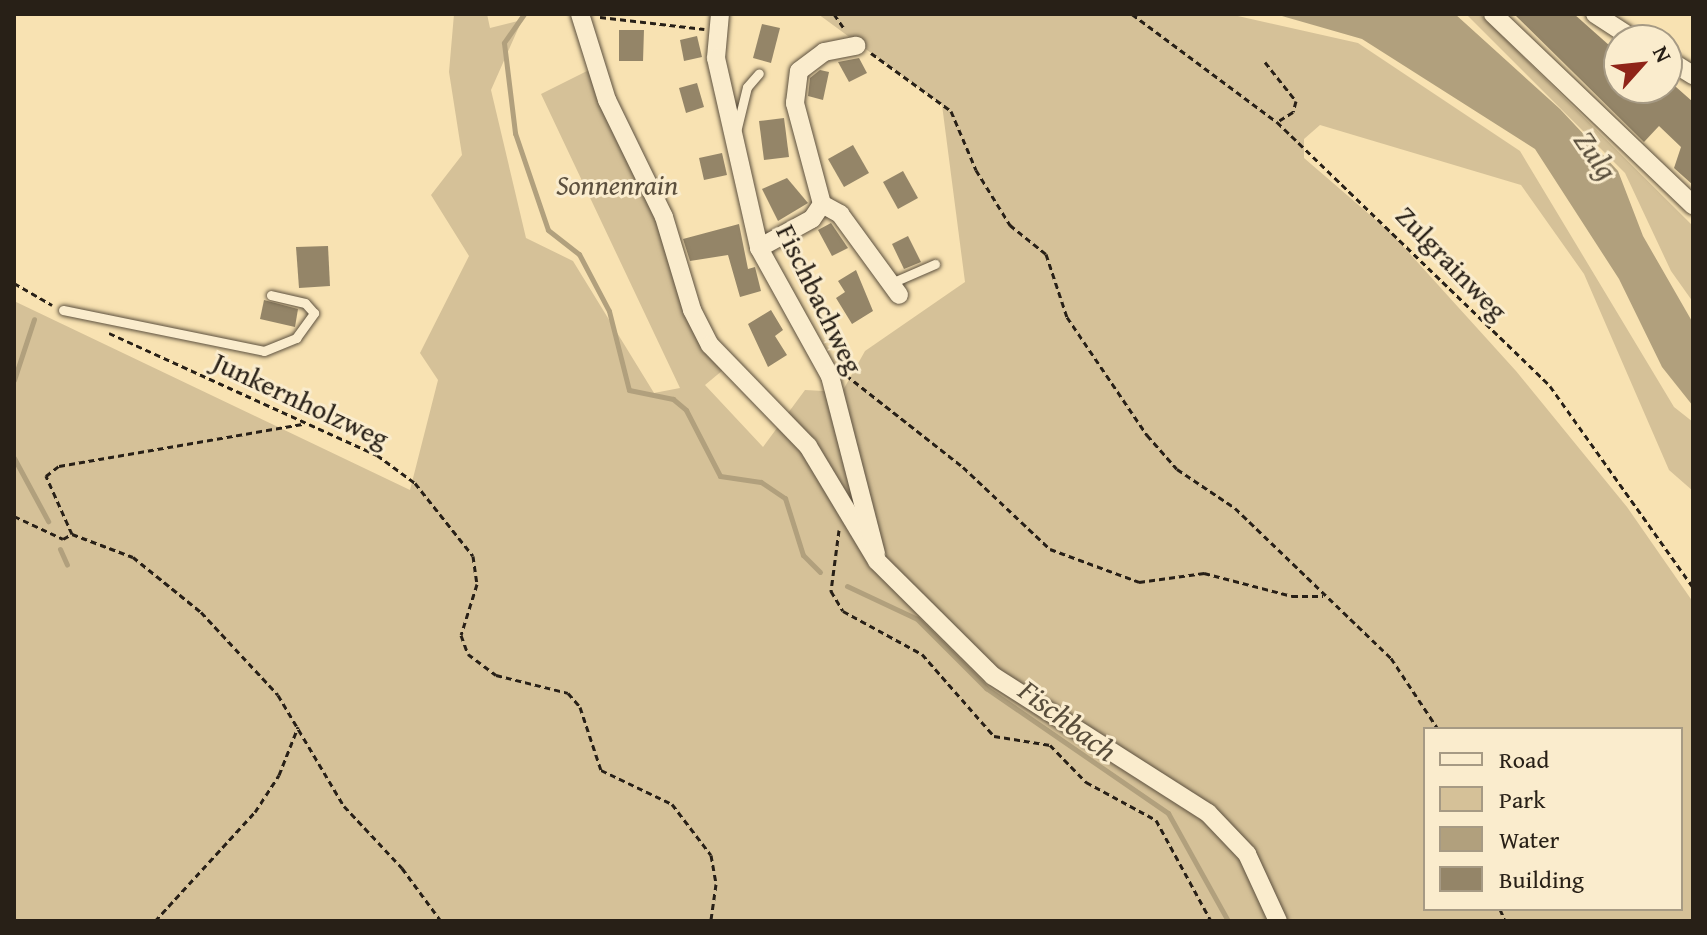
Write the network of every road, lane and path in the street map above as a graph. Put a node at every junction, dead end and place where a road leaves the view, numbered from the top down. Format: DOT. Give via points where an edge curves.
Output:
graph roads {
  1 [pos="834,14"];
  2 [pos="1132,14"];
  3 [pos="1493,14"];
  4 [pos="585,15"];
  5 [pos="715,22"];
  6 [pos="853,41"];
  7 [pos="1265,62"];
  8 [pos="759,73"];
  9 [pos="1277,122"];
  10 [pos="733,137"];
  11 [pos="822,204"];
  12 [pos="1693,205"];
  13 [pos="759,248"];
  14 [pos="935,264"];
  15 [pos="14,283"];
  16 [pos="895,289"];
  17 [pos="271,295"];
  18 [pos="63,310"];
  19 [pos="97,328"];
  20 [pos="830,376"];
  21 [pos="302,424"];
  22 [pos="841,502"];
  23 [pos="14,516"];
  24 [pos="72,534"];
  25 [pos="877,561"];
  26 [pos="1693,587"];
  27 [pos="1325,596"];
  28 [pos="298,727"];
  29 [pos="1437,727"];
  30 [pos="155,921"];
  31 [pos="441,921"];
  32 [pos="711,921"];
  33 [pos="1211,921"];
  34 [pos="1278,921"];
  1 -- 6 [label="path"];
  2 -- 9 [label="path, Zulgrainweg"];
  3 -- 12 [label="street"];
  4 -- 5 [label="path"];
  4 -- 22 [label="street" via="607,100 664,217 697,322 718,354 808,446"];
  5 -- 10 [label="street, Fischbachweg" via="716,58"];
  6 -- 11 [label="street" via="808,61 795,84"];
  6 -- 27 [label="path" via="951,111 976,170 1010,225 1046,254 1067,317 1147,435 1177,469 1235,508"];
  7 -- 9 [label="path" via="1296,101 1293,112"];
  8 -- 10 [label="lane" via="747,87"];
  9 -- 26 [label="path, Zulgrainweg" via="1561,398"];
  10 -- 13 [label="street, Fischbachweg"];
  11 -- 13 [label="street" via="812,219"];
  11 -- 16 [label="street" via="840,214"];
  13 -- 20 [label="street, Fischbachweg"];
  14 -- 16 [label="lane"];
  15 -- 18 [label="path"];
  17 -- 18 [label="lane" via="305,303 314,313 296,338 264,351"];
  19 -- 21 [label="path, Junkernholzweg"];
  20 -- 25 [label="street, Fischbachweg"];
  20 -- 27 [label="path" via="856,378 1050,549 1139,582 1204,573 1292,596"];
  21 -- 24 [label="path" via="89,457 46,476"];
  21 -- 32 [label="path, Junkernholzweg" via="389,462 463,536 477,574 461,627 468,654 496,675 568,693 580,707 601,770 672,804 711,855"];
  22 -- 25 [label="street"];
  22 -- 33 [label="path" via="831,591 843,611 922,654 994,736 1050,745 1086,782 1141,810 1175,848"];
  23 -- 24 [label="path" via="63,539"];
  24 -- 28 [label="path" via="133,557 201,612 278,695"];
  25 -- 34 [label="street" via="993,676 1208,813 1247,854"];
  27 -- 29 [label="path" via="1391,658"];
  28 -- 30 [label="path" via="279,775 255,812"];
  28 -- 31 [label="path" via="344,806 402,868"];
}
